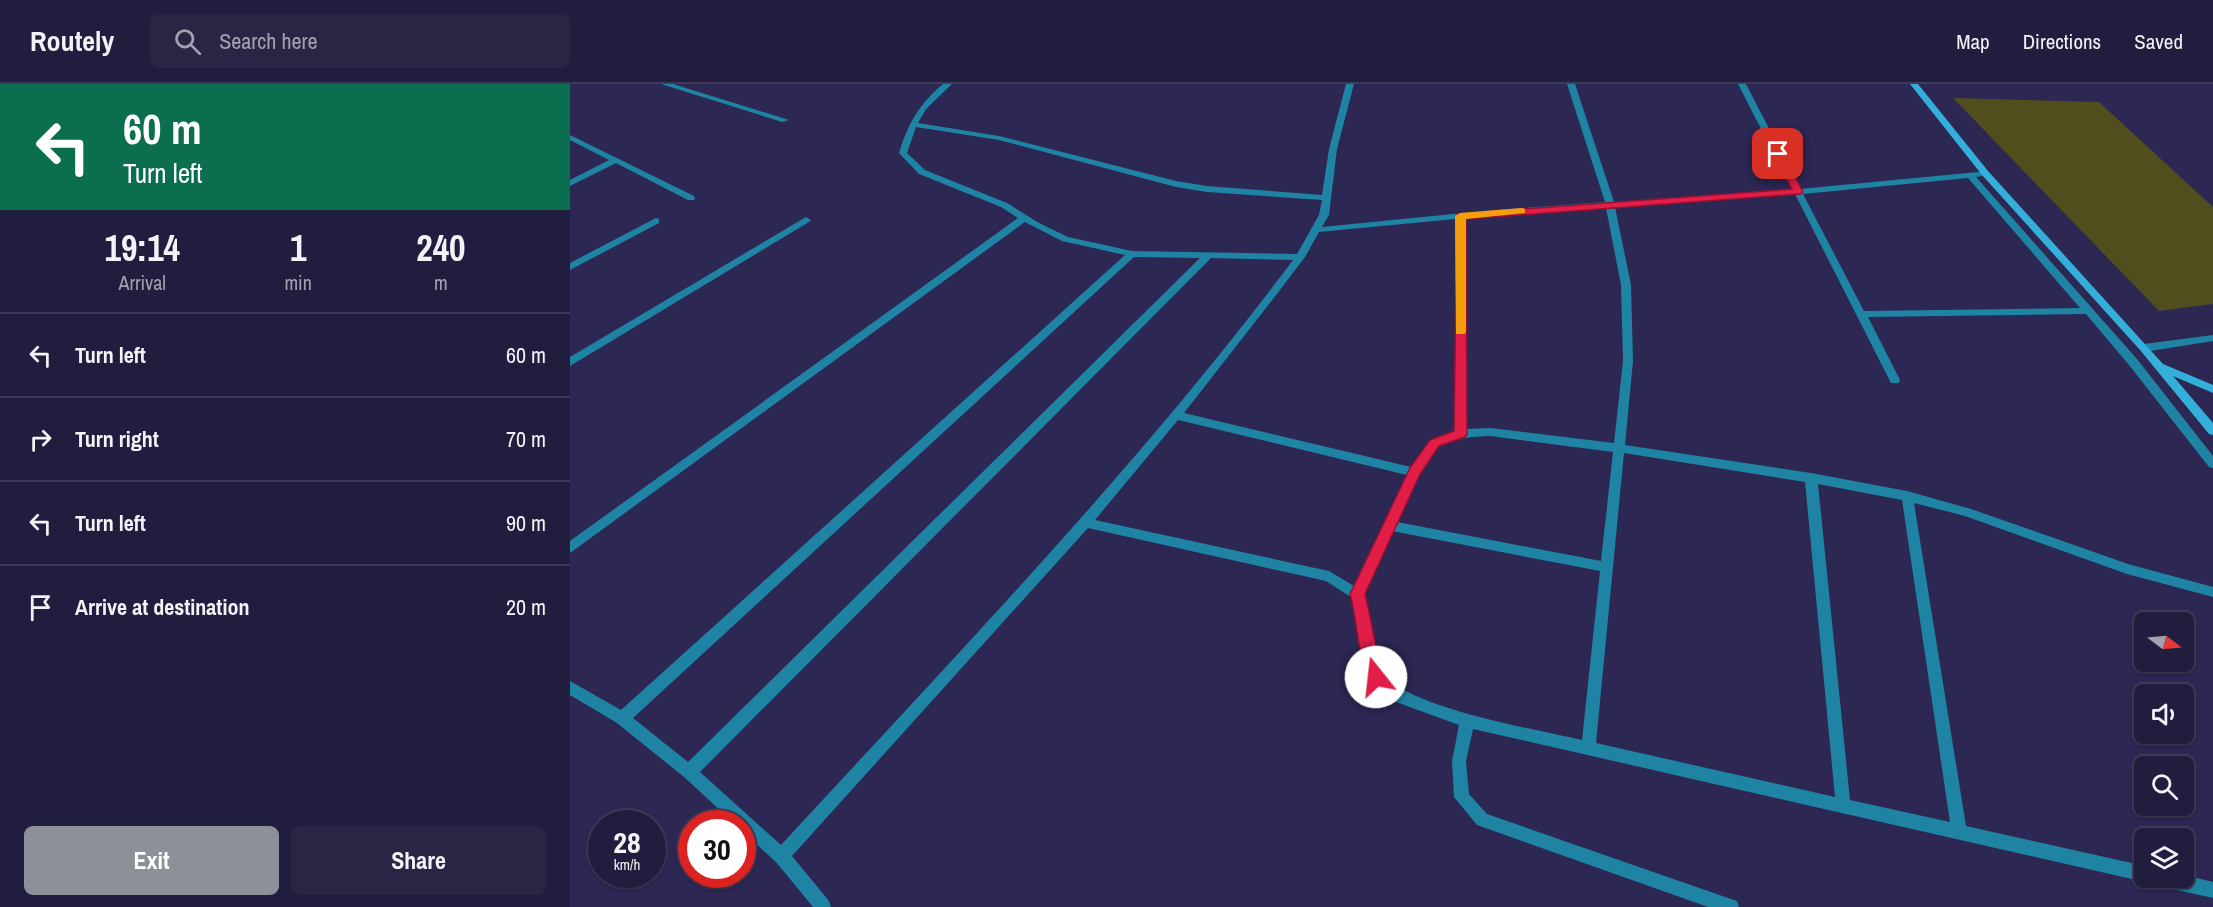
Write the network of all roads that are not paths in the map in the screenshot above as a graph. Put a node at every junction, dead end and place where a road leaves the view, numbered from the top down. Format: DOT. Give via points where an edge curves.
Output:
graph roads {
  1 [pos="665,84"];
  2 [pos="948,84"];
  3 [pos="1350,84"];
  4 [pos="1571,84"];
  5 [pos="1742,84"];
  6 [pos="1914,84"];
  7 [pos="785,120"];
  8 [pos="912,124"];
  9 [pos="570,137"];
  10 [pos="616,160"];
  11 [pos="1985,173"];
  12 [pos="1970,175"];
  13 [pos="570,183"];
  14 [pos="1798,192"];
  15 [pos="691,198"];
  16 [pos="1327,198"];
  17 [pos="1610,204"];
  18 [pos="1460,216"];
  19 [pos="1024,218"];
  20 [pos="806,220"];
  21 [pos="656,221"];
  22 [pos="1316,230"];
  23 [pos="1132,254"];
  24 [pos="1209,256"];
  25 [pos="1300,257"];
  26 [pos="570,267"];
  27 [pos="2089,311"];
  28 [pos="1861,314"];
  29 [pos="2213,338"];
  30 [pos="2144,348"];
  31 [pos="570,362"];
  32 [pos="2158,365"];
  33 [pos="1895,380"];
  34 [pos="2213,389"];
  35 [pos="1176,415"];
  36 [pos="2213,431"];
  37 [pos="1461,434"];
  38 [pos="1619,448"];
  39 [pos="2213,464"];
  40 [pos="1414,472"];
  41 [pos="1811,478"];
  42 [pos="1907,496"];
  43 [pos="1085,523"];
  44 [pos="1390,526"];
  45 [pos="570,548"];
  46 [pos="1606,567"];
  47 [pos="2213,592"];
  48 [pos="1357,594"];
  49 [pos="570,687"];
  50 [pos="622,718"];
  51 [pos="1467,721"];
  52 [pos="1588,748"];
  53 [pos="689,772"];
  54 [pos="1843,805"];
  55 [pos="1959,832"];
  56 [pos="782,856"];
  57 [pos="2134,872"];
  58 [pos="2194,886"];
  59 [pos="2213,890"];
  60 [pos="823,907"];
  61 [pos="1731,907"];
  1 -- 7 [label="street"];
  2 -- 8 [label="street" via="922,105"];
  3 -- 16 [label="street" via="1334,148"];
  4 -- 17 [label="street"];
  5 -- 14 [label="street"];
  6 -- 11 [label="main road"];
  8 -- 16 [label="street" via="999,138 1176,184"];
  8 -- 19 [label="street" via="903,153 922,172 1004,205"];
  9 -- 10 [label="street"];
  10 -- 13 [label="street"];
  10 -- 15 [label="street"];
  11 -- 12 [label="street"];
  11 -- 30 [label="main road"];
  12 -- 14 [label="street"];
  12 -- 27 [label="street"];
  14 -- 17 [label="street"];
  14 -- 28 [label="street"];
  16 -- 22 [label="street"];
  17 -- 18 [label="street"];
  17 -- 38 [label="street" via="1626,296 1628,361"];
  18 -- 22 [label="street"];
  18 -- 37 [label="street"];
  19 -- 23 [label="street" via="1065,239"];
  19 -- 45 [label="street"];
  20 -- 31 [label="street"];
  21 -- 26 [label="street"];
  22 -- 25 [label="street"];
  23 -- 24 [label="street"];
  23 -- 50 [label="street"];
  24 -- 25 [label="street"];
  24 -- 53 [label="street"];
  25 -- 35 [label="street"];
  27 -- 28 [label="street"];
  27 -- 39 [label="street"];
  28 -- 33 [label="street"];
  29 -- 30 [label="street"];
  30 -- 32 [label="main road"];
  32 -- 34 [label="main road"];
  32 -- 36 [label="main road"];
  35 -- 40 [label="street"];
  35 -- 43 [label="street"];
  37 -- 38 [label="street" via="1490,432"];
  37 -- 40 [label="street" via="1435,443"];
  38 -- 41 [label="street"];
  38 -- 46 [label="street"];
  40 -- 44 [label="street"];
  41 -- 42 [label="street"];
  41 -- 54 [label="street"];
  42 -- 47 [label="street"];
  42 -- 55 [label="street"];
  43 -- 48 [label="street" via="1329,576"];
  43 -- 56 [label="street"];
  44 -- 46 [label="street"];
  44 -- 48 [label="street"];
  46 -- 52 [label="street"];
  48 -- 51 [label="street" via="1376,677 1401,697"];
  49 -- 50 [label="street"];
  50 -- 53 [label="street"];
  51 -- 52 [label="street"];
  51 -- 61 [label="street" via="1459,760 1462,796 1482,820"];
  52 -- 54 [label="street"];
  53 -- 56 [label="street"];
  54 -- 55 [label="street"];
  55 -- 57 [label="street"];
  56 -- 60 [label="street"];
  58 -- 59 [label="street"];
}
